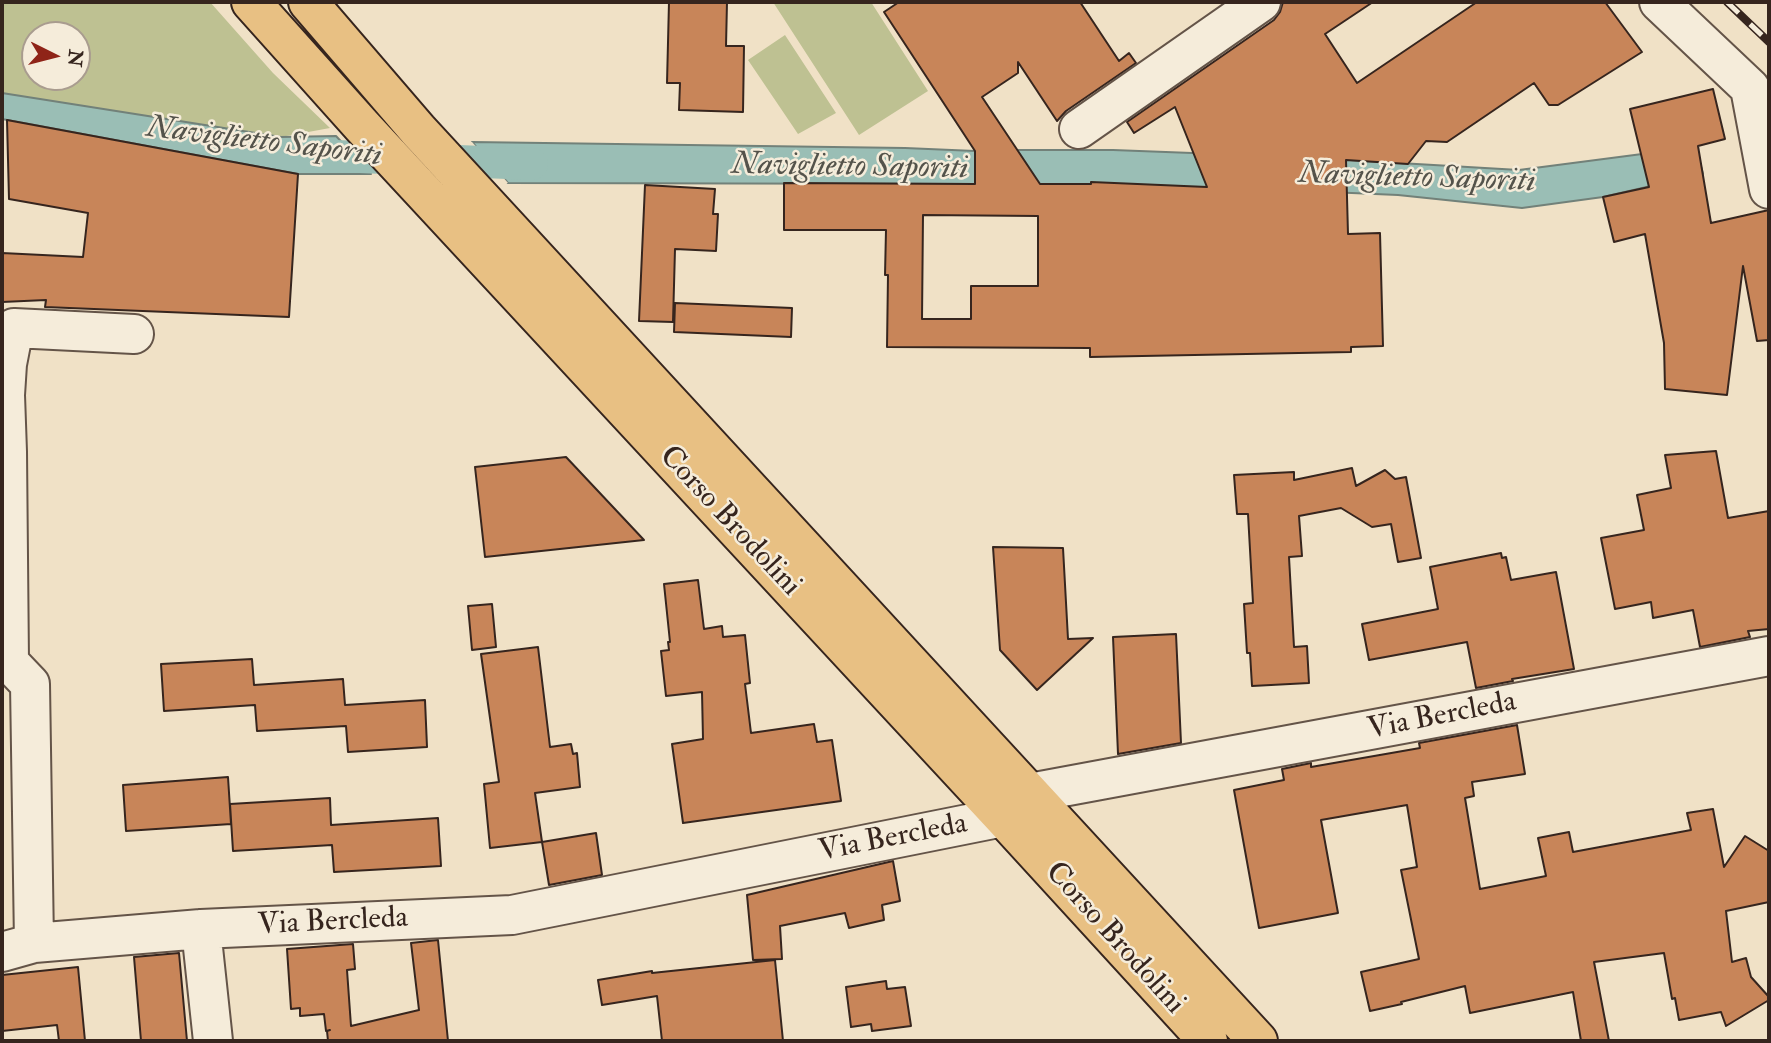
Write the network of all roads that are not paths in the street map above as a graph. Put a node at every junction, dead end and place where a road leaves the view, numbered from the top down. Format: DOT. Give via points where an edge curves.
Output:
graph roads {
  1 [pos="251,2"];
  2 [pos="308,2"];
  3 [pos="1261,2"];
  4 [pos="1659,2"];
  5 [pos="1079,128"];
  6 [pos="1767,178"];
  7 [pos="134,334"];
  8 [pos="1769,656"];
  9 [pos="1017,805"];
  10 [pos="201,929"];
  11 [pos="18,947"];
  12 [pos="213,1041"];
  13 [pos="1208,1041"];
  14 [pos="1258,1041"];
  1 -- 9 [label="main road, Corso Brodolini" via="418,185"];
  2 -- 9 [label="main road, Corso Brodolini"];
  3 -- 5 [label="street"];
  4 -- 6 [label="street" via="1750,88"];
  7 -- 11 [label="street" via="14,328 7,364 9,662 30,684"];
  8 -- 9 [label="street, Via Bercleda"];
  9 -- 10 [label="street, Via Bercleda" via="512,915"];
  9 -- 13 [label="main road, Corso Brodolini"];
  9 -- 14 [label="main road, Corso Brodolini"];
  10 -- 11 [label="street, Via Bercleda"];
  10 -- 12 [label="street"];
}
